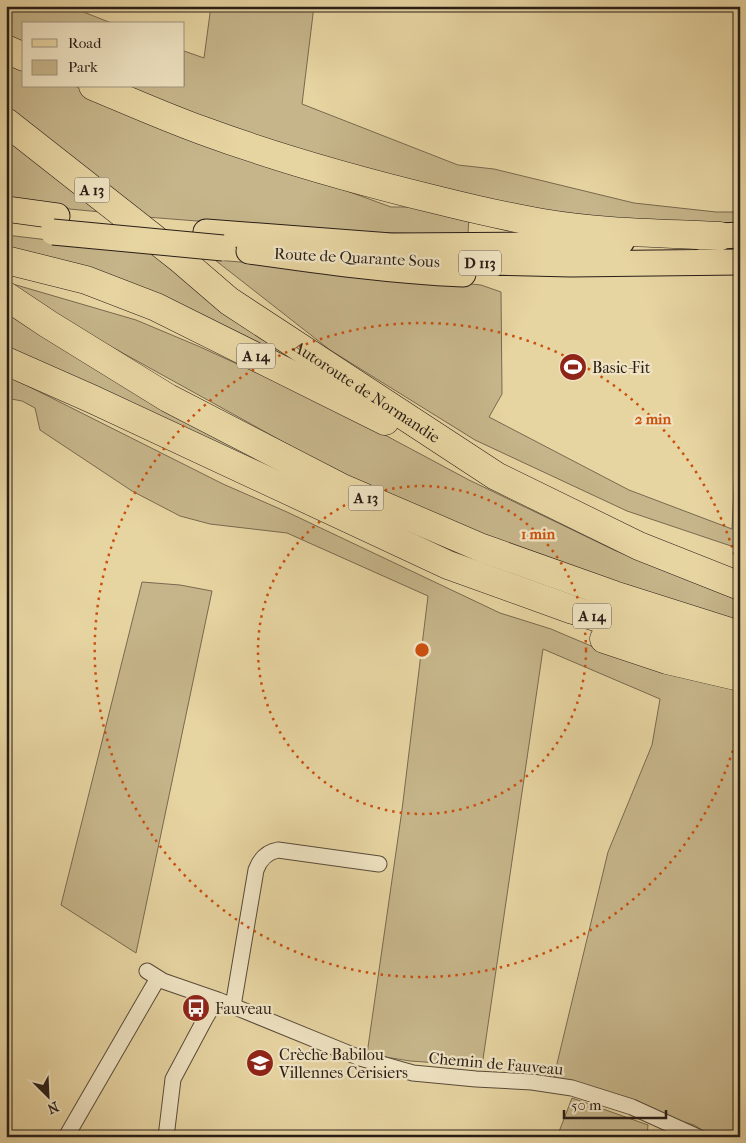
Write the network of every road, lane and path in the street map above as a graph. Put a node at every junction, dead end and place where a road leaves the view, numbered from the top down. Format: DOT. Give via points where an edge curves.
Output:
graph roads {
  1 [pos="6,49"];
  2 [pos="22,56"];
  3 [pos="98,88"];
  4 [pos="6,122"];
  5 [pos="6,209"];
  6 [pos="55,224"];
  7 [pos="6,225"];
  8 [pos="215,240"];
  9 [pos="733,241"];
  10 [pos="249,251"];
  11 [pos="6,260"];
  12 [pos="740,262"];
  13 [pos="740,276"];
  14 [pos="12,301"];
  15 [pos="6,361"];
  16 [pos="496,476"];
  17 [pos="448,565"];
  18 [pos="740,586"];
  19 [pos="740,634"];
  20 [pos="740,656"];
  21 [pos="740,677"];
  22 [pos="379,864"];
  23 [pos="218,1000"];
  24 [pos="234,1006"];
  25 [pos="66,1137"];
  26 [pos="166,1137"];
  27 [pos="698,1137"];
  1 -- 2 [label="highway"];
  3 -- 9 [label="highway" via="201,130 292,161 474,209 544,224"];
  4 -- 16 [label="highway, Autoroute de Normandie / A 13" via="229,301"];
  5 -- 6 [label="main road, Route de Quarante Sous / D 113"];
  6 -- 7 [label="main road, Route de Quarante Sous / D 113"];
  6 -- 8 [label="main road, Route de Quarante Sous / D 113"];
  8 -- 9 [label="main road, D 113" via="391,246"];
  8 -- 10 [label="main road, Route de Quarante Sous / D 113"];
  10 -- 12 [label="main road, Route de Quarante Sous / D 113" via="483,263"];
  10 -- 13 [label="main road" via="424,272 516,276"];
  11 -- 16 [label="highway, A 14" via="86,280 156,307"];
  14 -- 19 [label="highway, A 13" via="168,398 340,487 482,548 614,595"];
  15 -- 17 [label="highway, A 14"];
  16 -- 18 [label="highway, Autoroute de Normandie / A 13" via="639,546"];
  17 -- 20 [label="highway, A 14" via="643,632"];
  17 -- 21 [label="highway" via="473,587 546,620 667,660"];
  22 -- 24 [label="street" via="278,850 266,855 256,870"];
  23 -- 24 [label="street, Chemin de Fauveau"];
  23 -- 25 [label="street, Chemin de Fauveau" via="152,974"];
  23 -- 26 [label="street" via="173,1079"];
  24 -- 27 [label="street, Chemin de Fauveau" via="360,1058 413,1072 572,1088 632,1107"];
}
